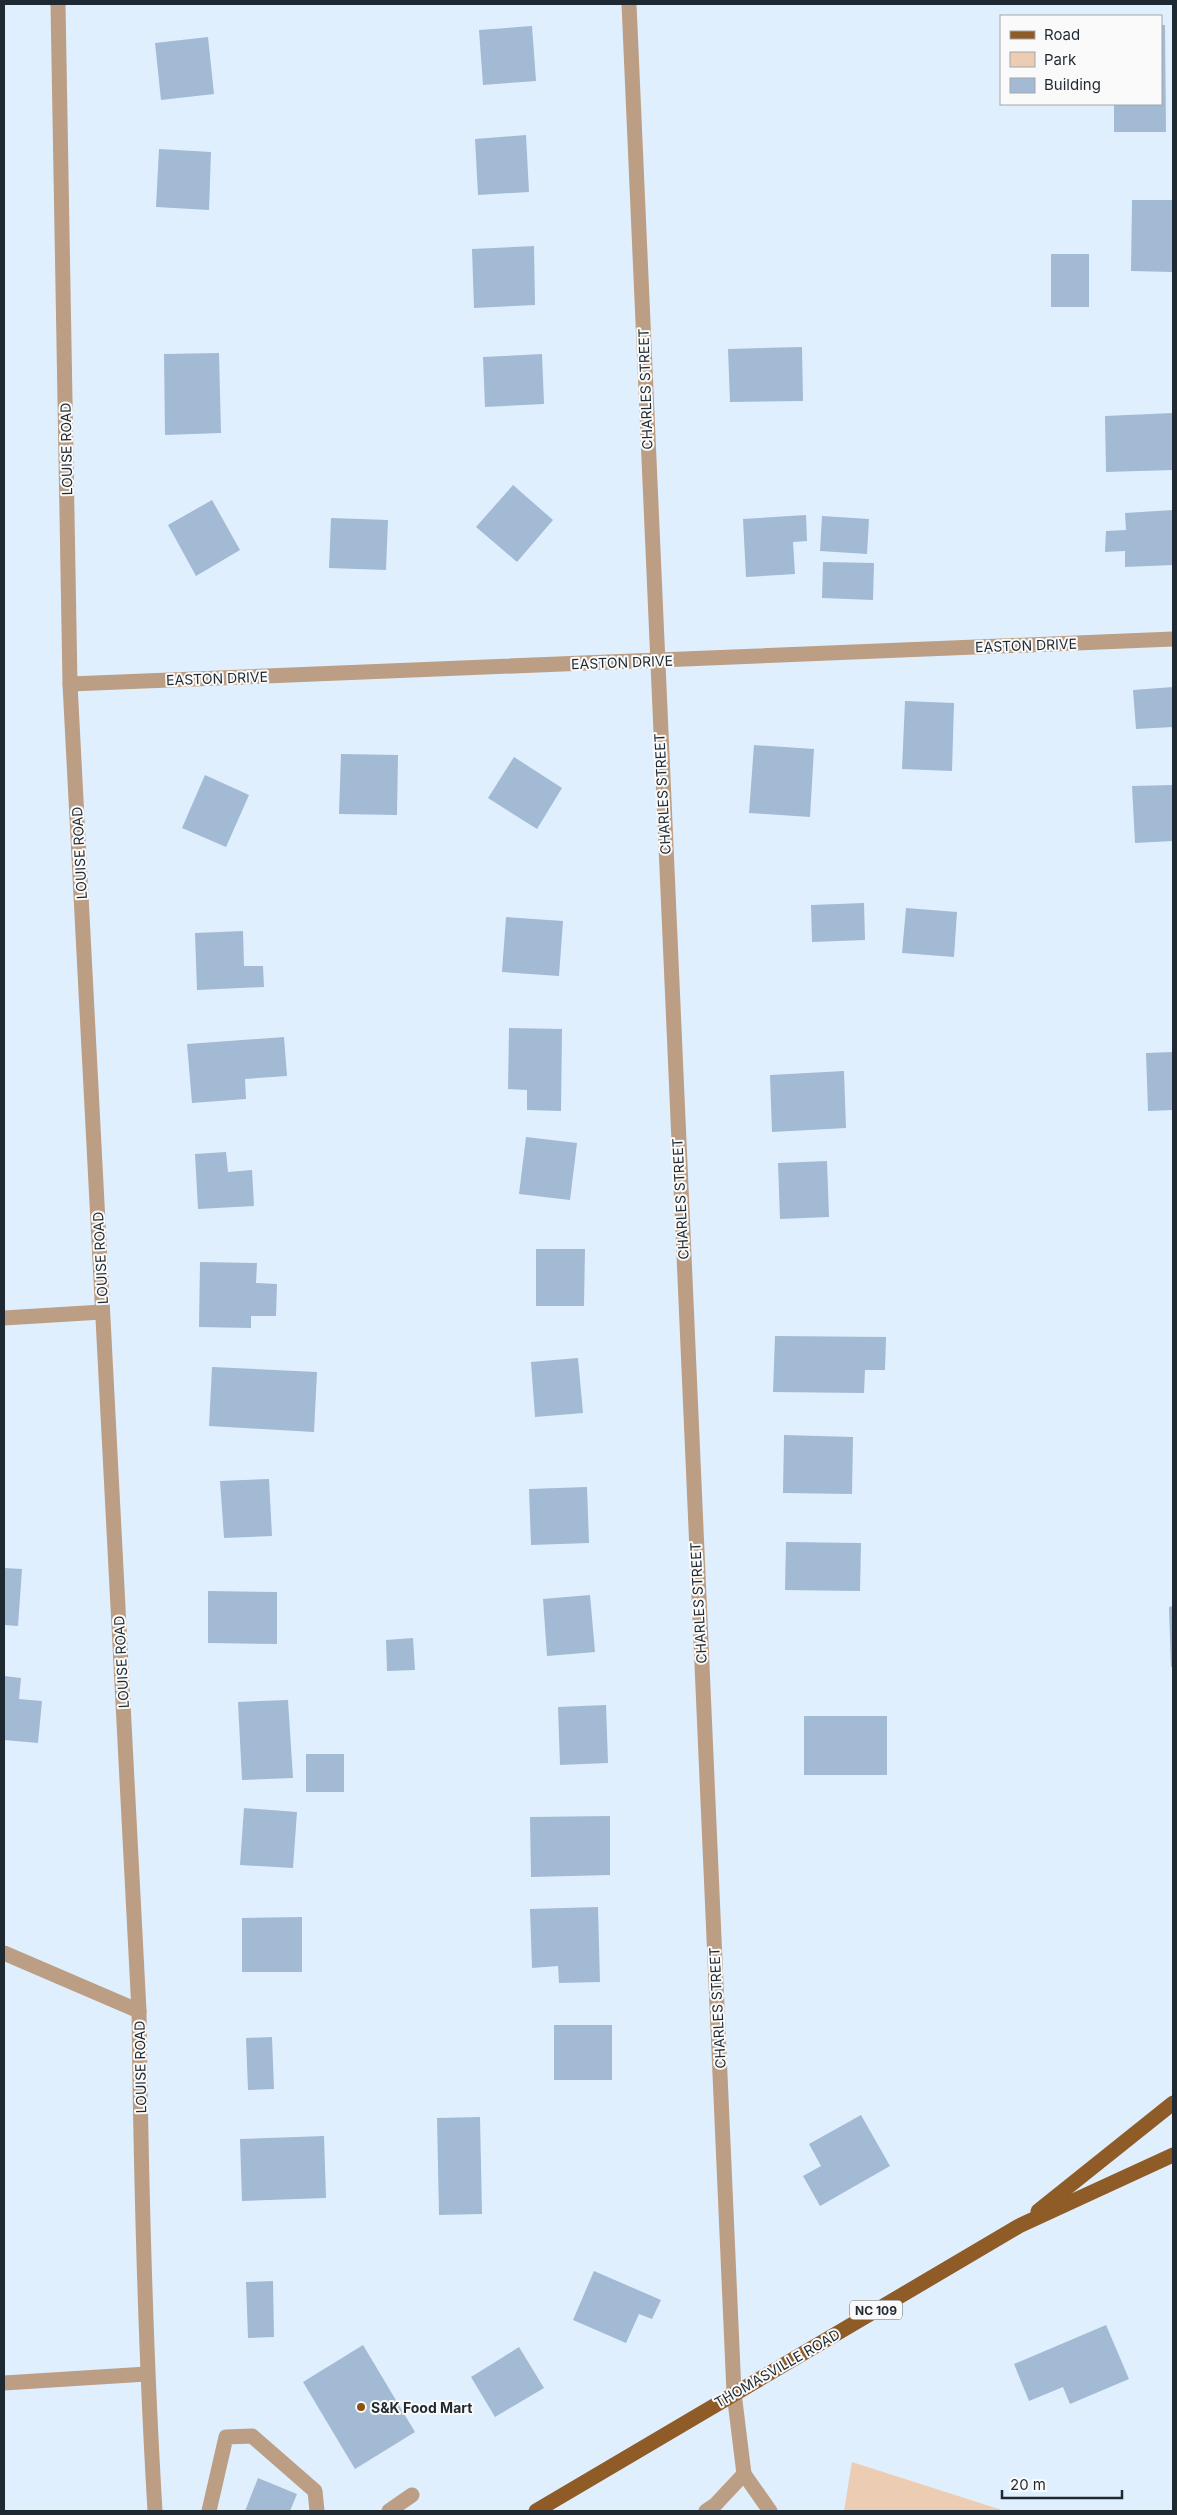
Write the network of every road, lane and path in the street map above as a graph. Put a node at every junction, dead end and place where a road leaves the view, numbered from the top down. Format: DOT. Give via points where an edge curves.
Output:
graph roads {
  1 [pos="58,4"];
  2 [pos="629,4"];
  3 [pos="1173,639"];
  4 [pos="656,661"];
  5 [pos="70,684"];
  6 [pos="102,1312"];
  7 [pos="4,1318"];
  8 [pos="4,1953"];
  9 [pos="139,2011"];
  10 [pos="1173,2103"];
  11 [pos="1173,2155"];
  12 [pos="1019,2226"];
  13 [pos="146,2374"];
  14 [pos="4,2383"];
  15 [pos="734,2394"];
  16 [pos="744,2474"];
  17 [pos="412,2495"];
  18 [pos="155,2511"];
  19 [pos="209,2511"];
  20 [pos="317,2511"];
  21 [pos="389,2511"];
  22 [pos="536,2511"];
  23 [pos="706,2511"];
  24 [pos="770,2511"];
  1 -- 5 [label="street, LOUISE ROAD"];
  2 -- 4 [label="street, CHARLES STREET"];
  3 -- 4 [label="street, EASTON DRIVE"];
  4 -- 5 [label="street, EASTON DRIVE"];
  4 -- 15 [label="street, CHARLES STREET"];
  5 -- 6 [label="street, LOUISE ROAD"];
  6 -- 7 [label="street"];
  6 -- 9 [label="street, LOUISE ROAD"];
  8 -- 9 [label="street"];
  9 -- 13 [label="street, LOUISE ROAD"];
  10 -- 12 [label="main road, THOMASVILLE ROAD / NC 109"];
  11 -- 12 [label="main road, THOMASVILLE ROAD / NC 109"];
  12 -- 15 [label="main road, THOMASVILLE ROAD / NC 109"];
  13 -- 14 [label="street"];
  13 -- 18 [label="street, LOUISE ROAD"];
  15 -- 16 [label="street, CHARLES STREET"];
  15 -- 22 [label="main road, THOMASVILLE ROAD / NC 109"];
  16 -- 23 [label="street"];
  16 -- 24 [label="street"];
  17 -- 21 [label="street"];
  19 -- 20 [label="street" via="226,2437 252,2436 315,2491"];
}
